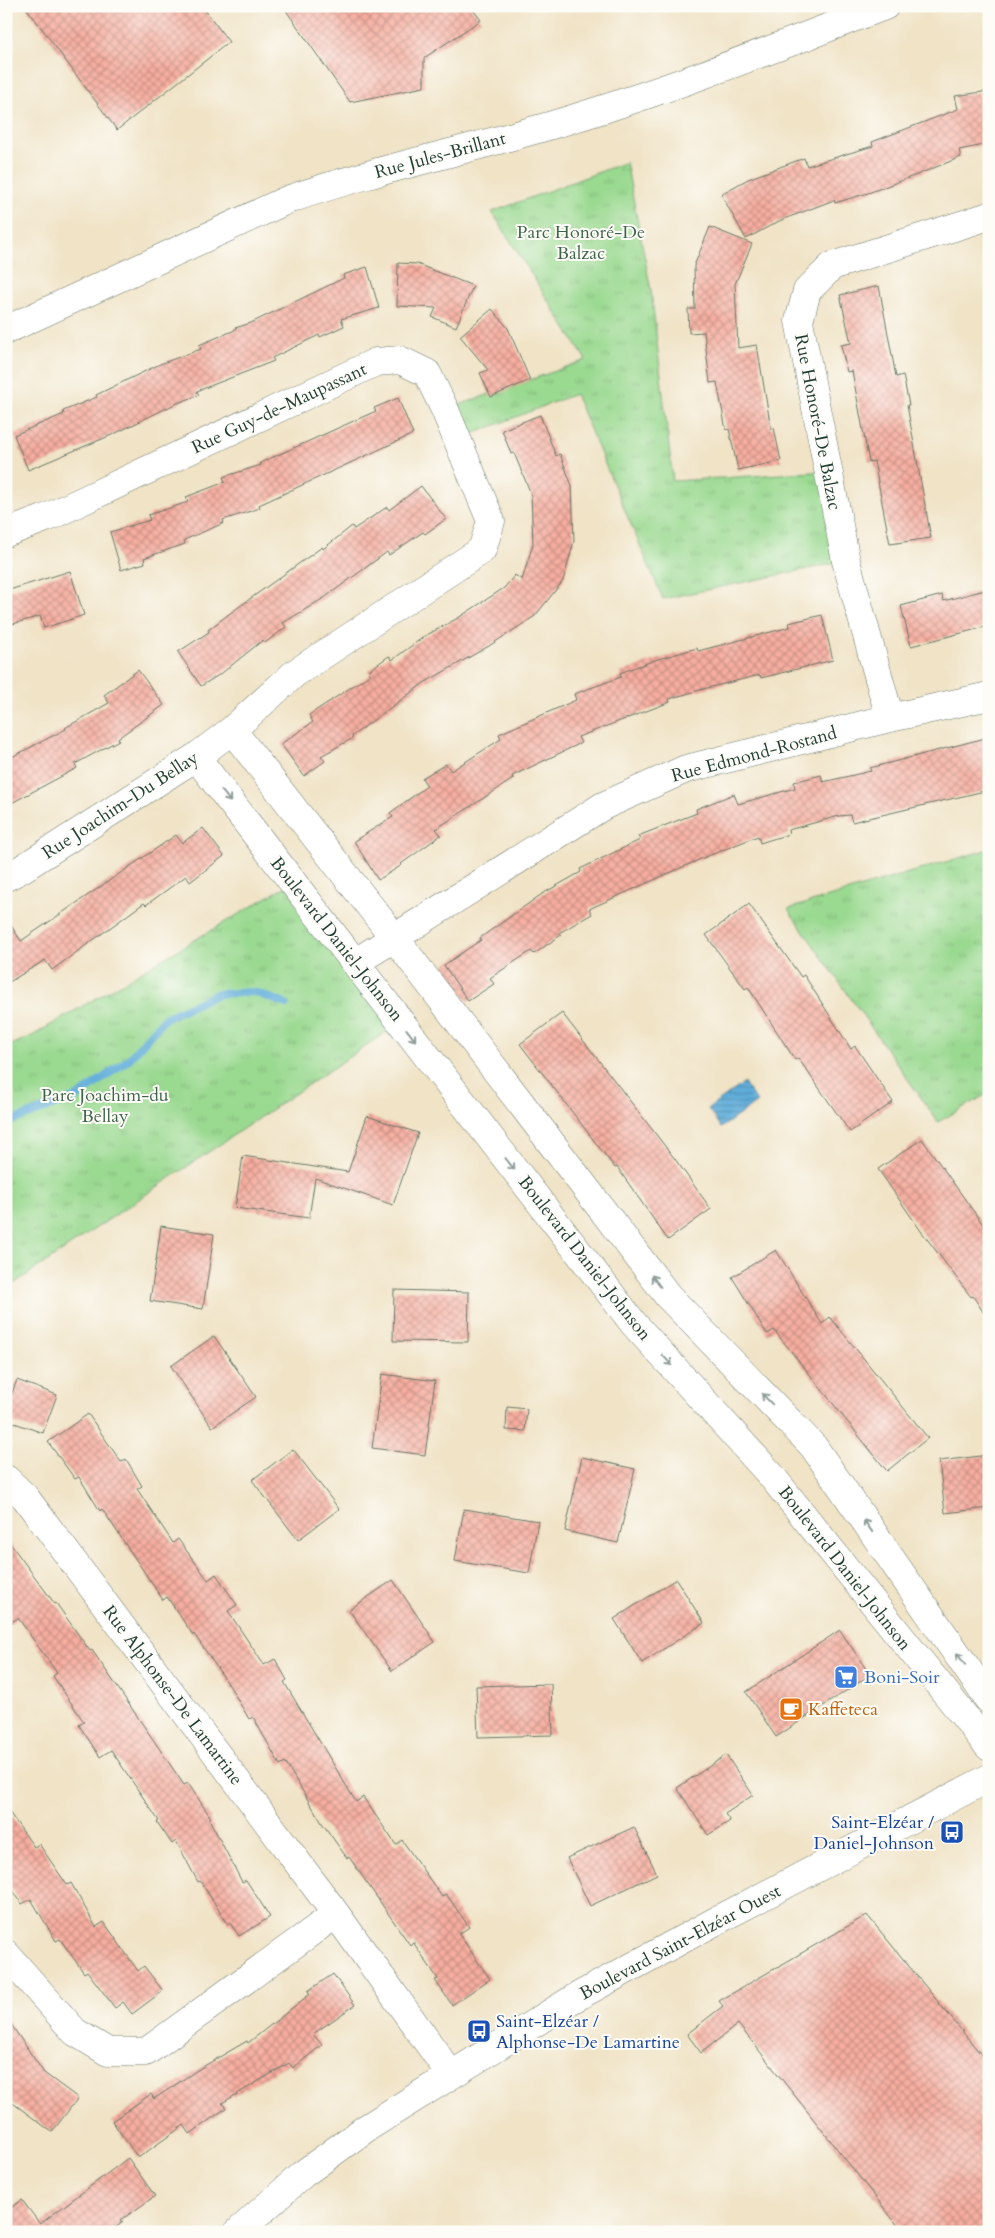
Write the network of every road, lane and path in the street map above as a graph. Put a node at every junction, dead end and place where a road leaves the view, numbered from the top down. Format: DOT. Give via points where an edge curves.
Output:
graph roads {
  1 [pos="885,6"];
  2 [pos="989,216"];
  3 [pos="6,330"];
  4 [pos="6,533"];
  5 [pos="989,696"];
  6 [pos="890,718"];
  7 [pos="232,730"];
  8 [pos="196,757"];
  9 [pos="6,877"];
  10 [pos="394,936"];
  11 [pos="356,962"];
  12 [pos="6,1479"];
  13 [pos="989,1700"];
  14 [pos="989,1747"];
  15 [pos="989,1778"];
  16 [pos="336,1914"];
  17 [pos="6,1954"];
  18 [pos="451,2075"];
  19 [pos="238,2232"];
  1 -- 3 [label="street, Rue Jules-Brillant" via="637,98 288,200"];
  2 -- 6 [label="street, Rue Honoré-De Balzac" via="832,266 807,291 799,321 842,540"];
  4 -- 7 [label="street, Rue Guy-de-Maupassant" via="46,518 376,362 400,360 427,373 491,521 482,550 294,674"];
  5 -- 6 [label="street, Rue Edmond-Rostand"];
  6 -- 10 [label="street, Rue Edmond-Rostand" via="686,769 603,806"];
  7 -- 8 [label="street, Rue Joachim-Du Bellay"];
  7 -- 10 [label="street"];
  8 -- 9 [label="street, Rue Joachim-Du Bellay"];
  8 -- 11 [label="street, Boulevard Daniel-Johnson, one-way"];
  10 -- 11 [label="street, Rue Edmond-Rostand"];
  13 -- 10 [label="street, one-way" via="813,1446 668,1296"];
  11 -- 14 [label="street, Boulevard Daniel-Johnson, one-way" via="634,1324 770,1474"];
  12 -- 16 [label="street, Rue Alphonse-De Lamartine" via="25,1497"];
  15 -- 18 [label="street, Boulevard Saint-Elzéar Ouest" via="626,1969"];
  16 -- 17 [label="street" via="146,2052 108,2052 75,2032"];
  16 -- 18 [label="street, Rue Alphonse-De Lamartine"];
  18 -- 19 [label="street, Boulevard Saint-Elzéar Ouest" via="340,2147 283,2191"];
}
